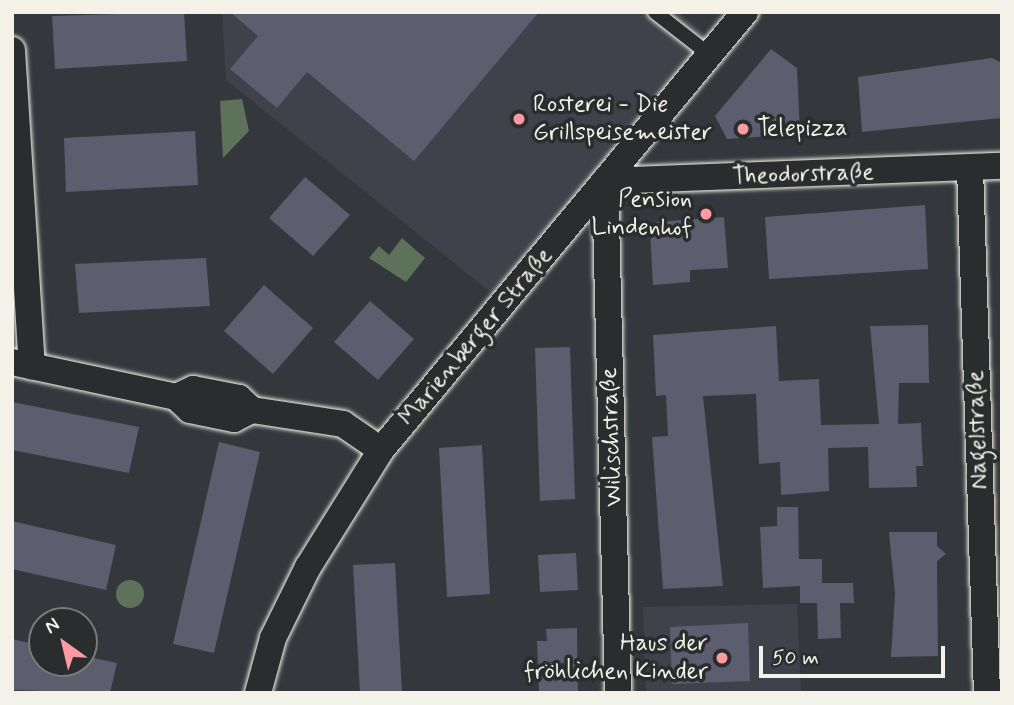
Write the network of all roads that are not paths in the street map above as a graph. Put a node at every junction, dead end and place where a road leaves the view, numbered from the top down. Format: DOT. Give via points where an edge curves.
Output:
graph roads {
  1 [pos="655,12"];
  2 [pos="746,12"];
  3 [pos="12,50"];
  4 [pos="710,55"];
  5 [pos="1002,166"];
  6 [pos="970,168"];
  7 [pos="605,181"];
  8 [pos="22,364"];
  9 [pos="381,450"];
  10 [pos="258,693"];
  11 [pos="618,693"];
  12 [pos="988,693"];
  1 -- 4 [label="lane"];
  2 -- 4 [label="street, Marienberger Straße"];
  3 -- 8 [label="street"];
  4 -- 7 [label="street, Marienberger Straße"];
  5 -- 6 [label="street, Theodorstraße"];
  6 -- 7 [label="street, Theodorstraße"];
  6 -- 12 [label="street, Nagelstraße"];
  7 -- 9 [label="street, Marienberger Straße"];
  7 -- 11 [label="street, Wilischstraße"];
  8 -- 9 [label="street" via="176,397 194,389 239,398 252,410 344,424"];
  9 -- 10 [label="street, Marienberger Straße" via="308,566 273,638"];
}
